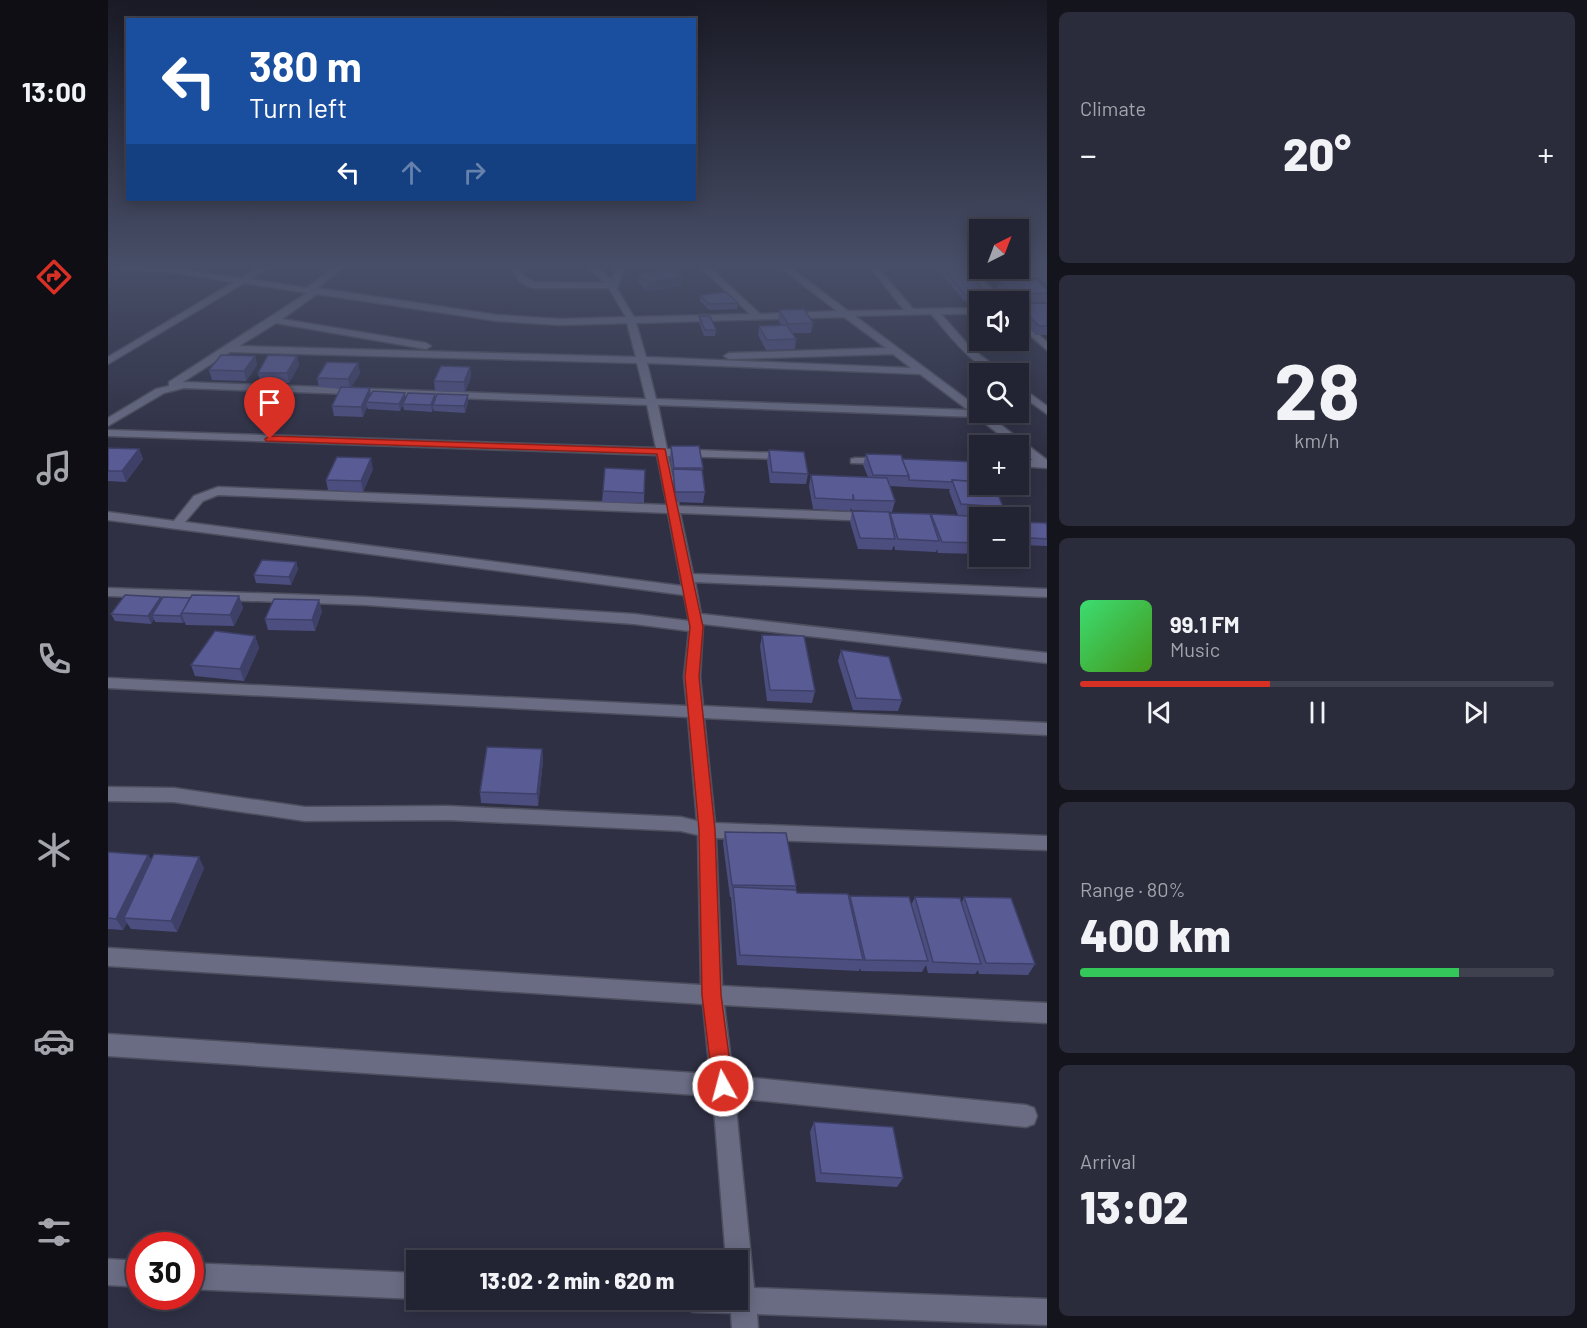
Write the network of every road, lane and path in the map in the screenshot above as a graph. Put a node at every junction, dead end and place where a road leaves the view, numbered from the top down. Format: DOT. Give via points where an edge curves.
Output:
graph roads {
  1 [pos="167,326"];
  2 [pos="265,326"];
  3 [pos="307,326"];
  4 [pos="633,326"];
  5 [pos="860,326"];
  6 [pos="946,326"];
  7 [pos="1029,330"];
  8 [pos="1047,347"];
  9 [pos="227,350"];
  10 [pos="894,351"];
  11 [pos="470,355"];
  12 [pos="108,361"];
  13 [pos="642,361"];
  14 [pos="675,361"];
  15 [pos="985,363"];
  16 [pos="921,371"];
  17 [pos="167,388"];
  18 [pos="1029,397"];
  19 [pos="652,402"];
  20 [pos="969,407"];
  21 [pos="1047,411"];
  22 [pos="969,414"];
  23 [pos="108,423"];
  24 [pos="991,423"];
  25 [pos="108,433"];
  26 [pos="662,451"];
  27 [pos="781,456"];
  28 [pos="855,460"];
  29 [pos="900,461"];
  30 [pos="1029,463"];
  31 [pos="1046,464"];
  32 [pos="673,510"];
  33 [pos="108,516"];
  34 [pos="885,518"];
  35 [pos="177,525"];
  36 [pos="688,585"];
  37 [pos="108,592"];
  38 [pos="1047,593"];
  39 [pos="696,622"];
  40 [pos="1047,658"];
  41 [pos="108,683"];
  42 [pos="695,712"];
  43 [pos="1047,729"];
  44 [pos="108,794"];
  45 [pos="707,830"];
  46 [pos="1047,843"];
  47 [pos="108,957"];
  48 [pos="712,995"];
  49 [pos="1047,1013"];
  50 [pos="108,1045"];
  51 [pos="723,1086"];
  52 [pos="1026,1116"];
  53 [pos="737,1250"];
  54 [pos="108,1272"];
  55 [pos="126,1273"];
  56 [pos="204,1277"];
  57 [pos="406,1286"];
  58 [pos="748,1301"];
  59 [pos="743,1310"];
  60 [pos="1047,1312"];
  61 [pos="744,1328"];
  1 -- 12 [label="street"];
  2 -- 9 [label="street"];
  3 -- 11 [label="street"];
  4 -- 13 [label="street"];
  5 -- 10 [label="street"];
  6 -- 15 [label="street"];
  7 -- 8 [label="street"];
  9 -- 11 [label="street"];
  9 -- 17 [label="street"];
  10 -- 14 [label="street" via="712,356"];
  10 -- 16 [label="street"];
  11 -- 13 [label="street"];
  13 -- 14 [label="street"];
  13 -- 19 [label="street"];
  14 -- 16 [label="street"];
  16 -- 20 [label="street"];
  17 -- 19 [label="street" via="184,384"];
  17 -- 23 [label="street"];
  18 -- 21 [label="street"];
  19 -- 22 [label="street"];
  19 -- 26 [label="street"];
  24 -- 31 [label="street"];
  25 -- 26 [label="street"];
  26 -- 27 [label="street"];
  26 -- 32 [label="street"];
  28 -- 29 [label="street"];
  30 -- 31 [label="street"];
  32 -- 34 [label="street"];
  32 -- 35 [label="street" via="218,491 199,496"];
  32 -- 36 [label="street"];
  33 -- 35 [label="street"];
  35 -- 36 [label="street"];
  36 -- 38 [label="street"];
  36 -- 39 [label="street"];
  37 -- 39 [label="street" via="366,602"];
  39 -- 40 [label="street"];
  39 -- 42 [label="street" via="692,677"];
  41 -- 42 [label="street"];
  42 -- 43 [label="street"];
  42 -- 45 [label="street"];
  44 -- 45 [label="street" via="174,795 305,814 460,814 681,824"];
  45 -- 46 [label="street"];
  45 -- 48 [label="street"];
  47 -- 48 [label="street"];
  48 -- 49 [label="street"];
  48 -- 51 [label="street"];
  50 -- 51 [label="street"];
  51 -- 52 [label="street"];
  51 -- 53 [label="street"];
  54 -- 55 [label="street"];
  56 -- 57 [label="street"];
  58 -- 60 [label="street"];
  59 -- 61 [label="street"];
}
